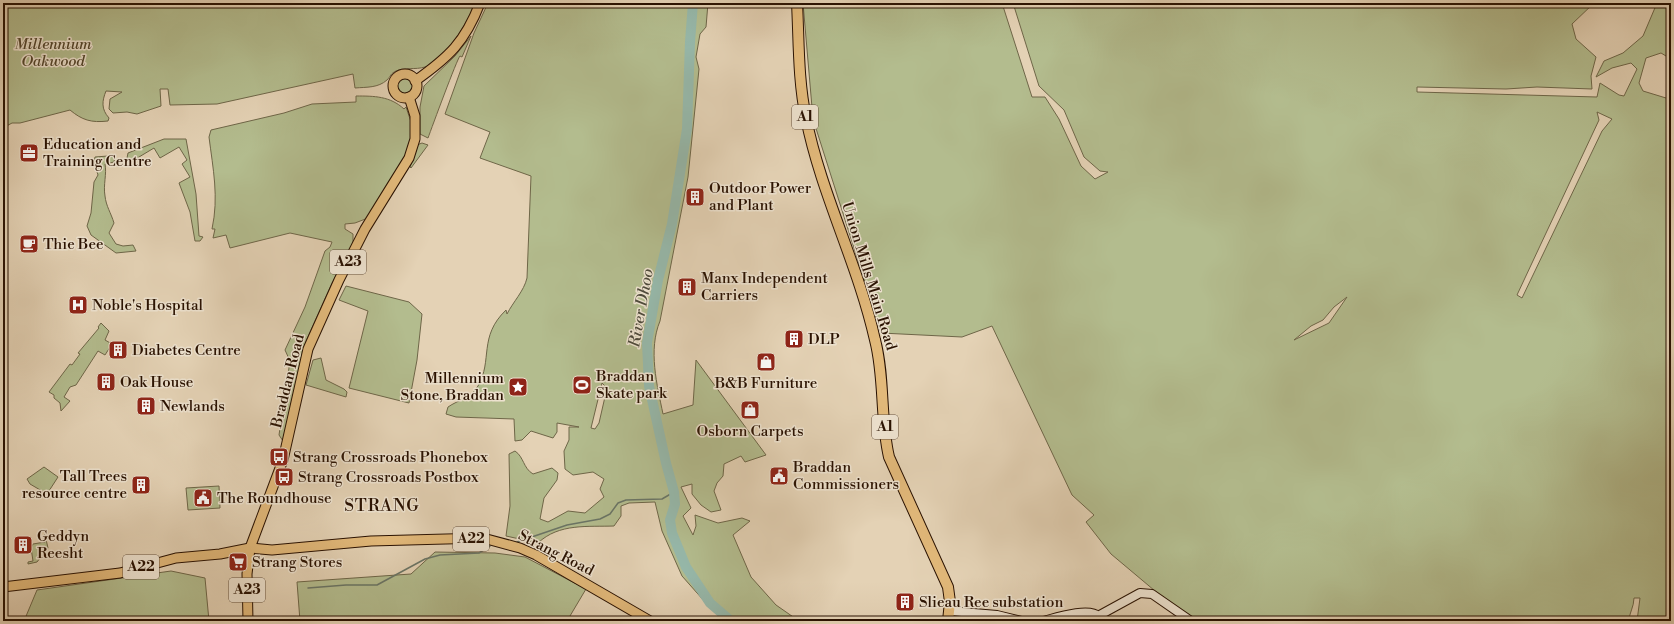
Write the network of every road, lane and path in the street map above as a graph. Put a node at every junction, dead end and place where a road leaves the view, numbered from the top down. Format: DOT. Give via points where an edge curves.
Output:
graph roads {
  1 [pos="480,3"];
  2 [pos="797,3"];
  3 [pos="415,81"];
  4 [pos="409,97"];
  5 [pos="250,548"];
  6 [pos="3,587"];
  7 [pos="949,616"];
  8 [pos="248,621"];
  9 [pos="650,621"];
  10 [pos="1022,621"];
  11 [pos="1043,621"];
  12 [pos="1191,621"];
  1 -- 3 [label="main road" via="469,29 458,46 444,60"];
  2 -- 7 [label="highway, Union Mills Main Road / A1" via="798,50 806,119 825,188 875,340 880,361 889,457 948,587"];
  3 -- 4 [label="main road" via="415,92"];
  3 -- 4 [label="main road" via="406,74 398,76 394,82 396,93 402,97"];
  4 -- 5 [label="main road, Braddan Road / A23" via="415,126 415,139 409,158 365,229 310,345 283,460"];
  5 -- 6 [label="main road, A22" via="176,558 120,573"];
  5 -- 8 [label="main road, A23" via="247,574"];
  5 -- 9 [label="main road, Strang Road / A22" via="272,550 371,541 483,538 536,555"];
  7 -- 10 [label="main road" via="997,615"];
  11 -- 12 [label="main road" via="1092,612 1098,616 1140,592 1152,594"];
}
